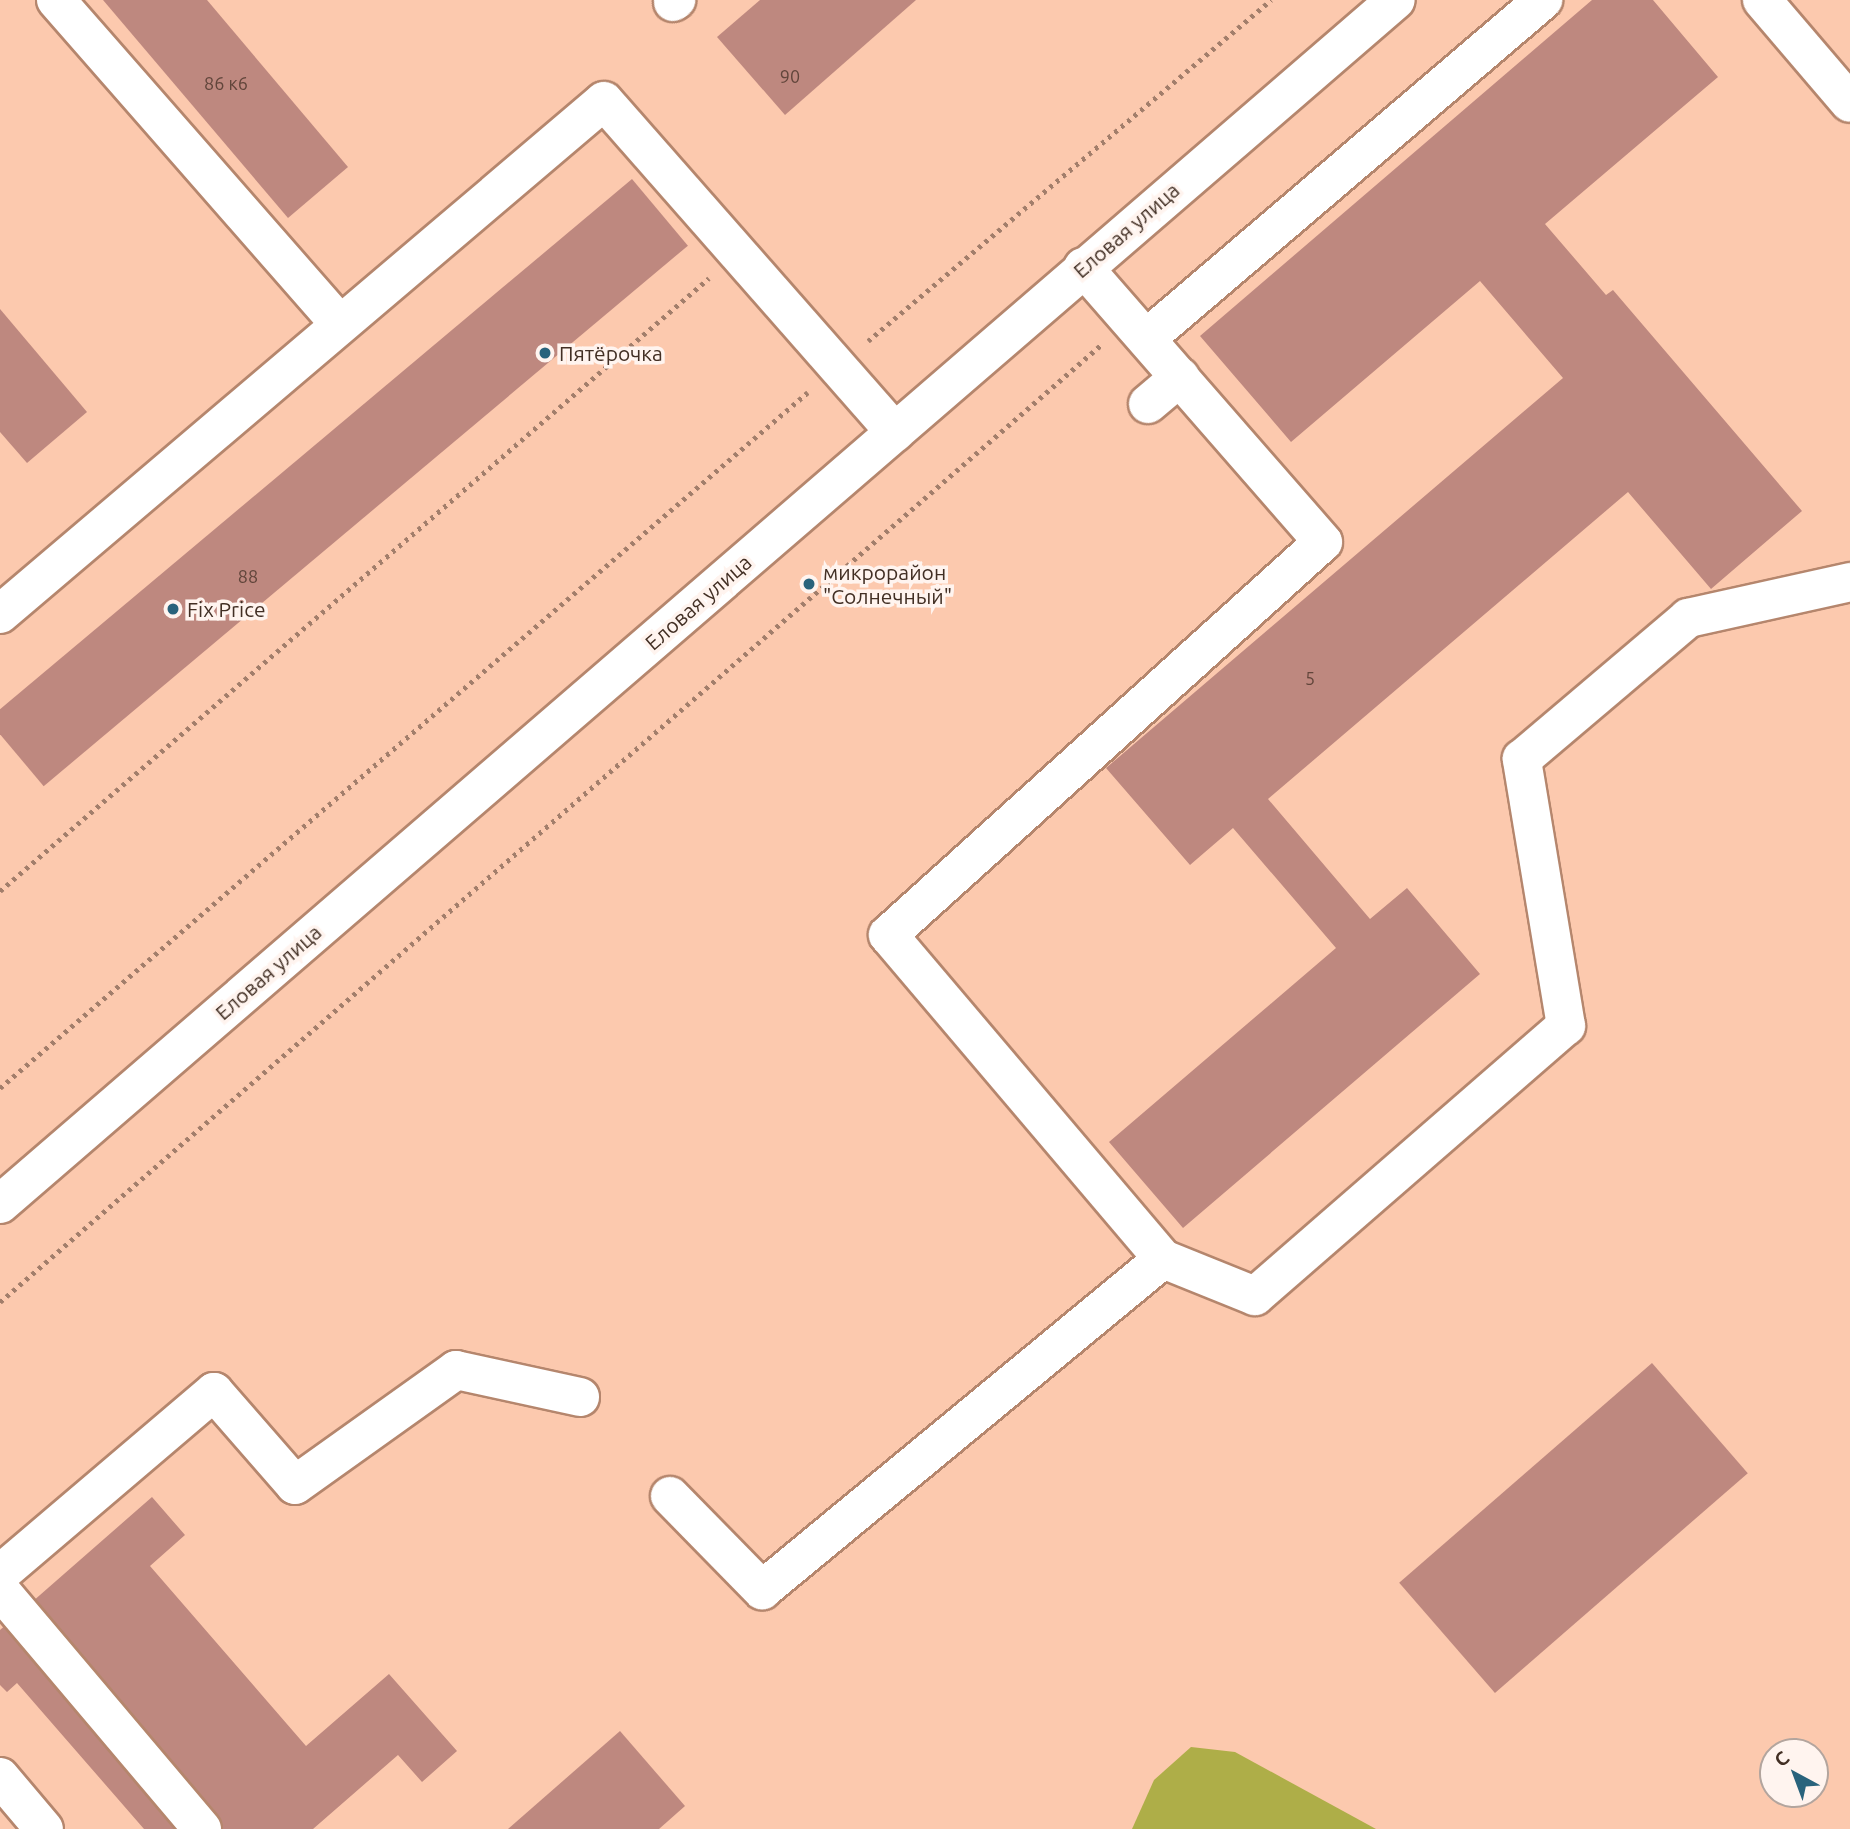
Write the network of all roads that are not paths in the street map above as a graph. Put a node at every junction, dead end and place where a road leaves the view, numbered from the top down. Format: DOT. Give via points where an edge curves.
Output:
graph roads {
  1 [pos="56,0"];
  2 [pos="1396,0"];
  3 [pos="1543,0"];
  4 [pos="1762,0"];
  5 [pos="1850,103"];
  6 [pos="1083,267"];
  7 [pos="338,322"];
  8 [pos="1138,329"];
  9 [pos="1180,377"];
  10 [pos="1149,404"];
  11 [pos="895,432"];
  12 [pos="1850,582"];
  13 [pos="6,596"];
  14 [pos="0,1204"];
  15 [pos="1163,1259"];
  16 [pos="580,1397"];
  17 [pos="670,1496"];
  18 [pos="0,1574"];
  19 [pos="0,1590"];
  20 [pos="0,1777"];
  21 [pos="44,1829"];
  22 [pos="202,1829"];
  1 -- 7 [label="main road"];
  2 -- 6 [label="main road, Еловая улица"];
  3 -- 8 [label="main road"];
  4 -- 5 [label="main road"];
  6 -- 8 [label="main road"];
  6 -- 11 [label="main road, Еловая улица"];
  7 -- 11 [label="main road" via="604,101"];
  7 -- 13 [label="main road"];
  8 -- 9 [label="main road"];
  9 -- 10 [label="main road"];
  9 -- 15 [label="main road" via="1323,542 888,934"];
  11 -- 14 [label="main road, Еловая улица"];
  12 -- 15 [label="main road" via="1688,618 1522,759 1566,1026 1255,1296"];
  15 -- 17 [label="main road" via="762,1590"];
  16 -- 18 [label="main road" via="456,1370 295,1485 214,1392"];
  19 -- 22 [label="main road"];
  20 -- 21 [label="main road"];
}
